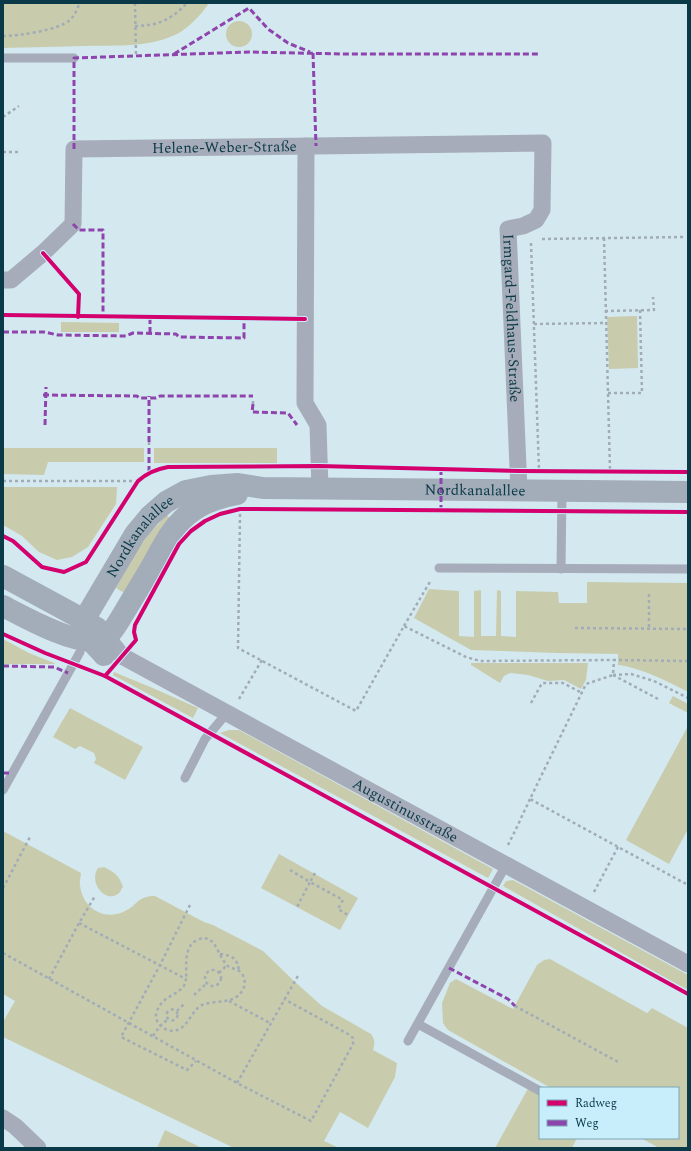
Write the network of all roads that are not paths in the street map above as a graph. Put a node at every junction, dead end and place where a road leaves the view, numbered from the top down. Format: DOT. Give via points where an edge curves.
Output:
graph roads {
  1 [pos="3,58"];
  2 [pos="74,58"];
  3 [pos="543,144"];
  4 [pos="306,146"];
  5 [pos="3,280"];
  6 [pos="263,488"];
  7 [pos="320,489"];
  8 [pos="529,491"];
  9 [pos="562,491"];
  10 [pos="688,492"];
  11 [pos="439,568"];
  12 [pos="561,569"];
  13 [pos="688,569"];
  14 [pos="3,576"];
  15 [pos="3,606"];
  16 [pos="84,620"];
  17 [pos="3,621"];
  18 [pos="101,648"];
  19 [pos="227,713"];
  20 [pos="184,778"];
  21 [pos="3,790"];
  22 [pos="502,863"];
  23 [pos="688,964"];
  24 [pos="418,1024"];
  25 [pos="408,1041"];
  26 [pos="539,1090"];
  27 [pos="3,1118"];
  28 [pos="38,1148"];
  1 -- 2 [label="lane"];
  3 -- 4 [label="street, Helene-Weber-Straße"];
  3 -- 8 [label="street, Irmgard-Feldhaus-Straße" via="542,210 536,220 508,229 511,324"];
  4 -- 5 [label="street, Helene-Weber-Straße" via="74,149 74,224 11,280"];
  4 -- 7 [label="street" via="305,403 318,425"];
  6 -- 7 [label="main road, Nordkanalallee"];
  6 -- 16 [label="main road, Nordkanalallee" via="238,484 210,486 186,491 166,502 135,534"];
  6 -- 18 [label="main road, Nordkanalallee" via="205,503 180,520"];
  7 -- 8 [label="main road, Nordkanalallee"];
  8 -- 9 [label="main road, Nordkanalallee"];
  9 -- 10 [label="main road, Nordkanalallee"];
  9 -- 12 [label="lane"];
  11 -- 12 [label="lane"];
  12 -- 13 [label="lane"];
  14 -- 16 [label="main road"];
  15 -- 18 [label="main road" via="65,635"];
  16 -- 18 [label="main road" via="87,634"];
  17 -- 18 [label="main road" via="41,640"];
  18 -- 19 [label="street, Augustinusstraße"];
  18 -- 21 [label="lane"];
  19 -- 20 [label="lane" via="205,739"];
  19 -- 22 [label="street, Augustinusstraße"];
  22 -- 23 [label="street, Augustinusstraße"];
  22 -- 24 [label="lane"];
  24 -- 25 [label="lane"];
  24 -- 26 [label="lane"];
  27 -- 28 [label="street"];
}
